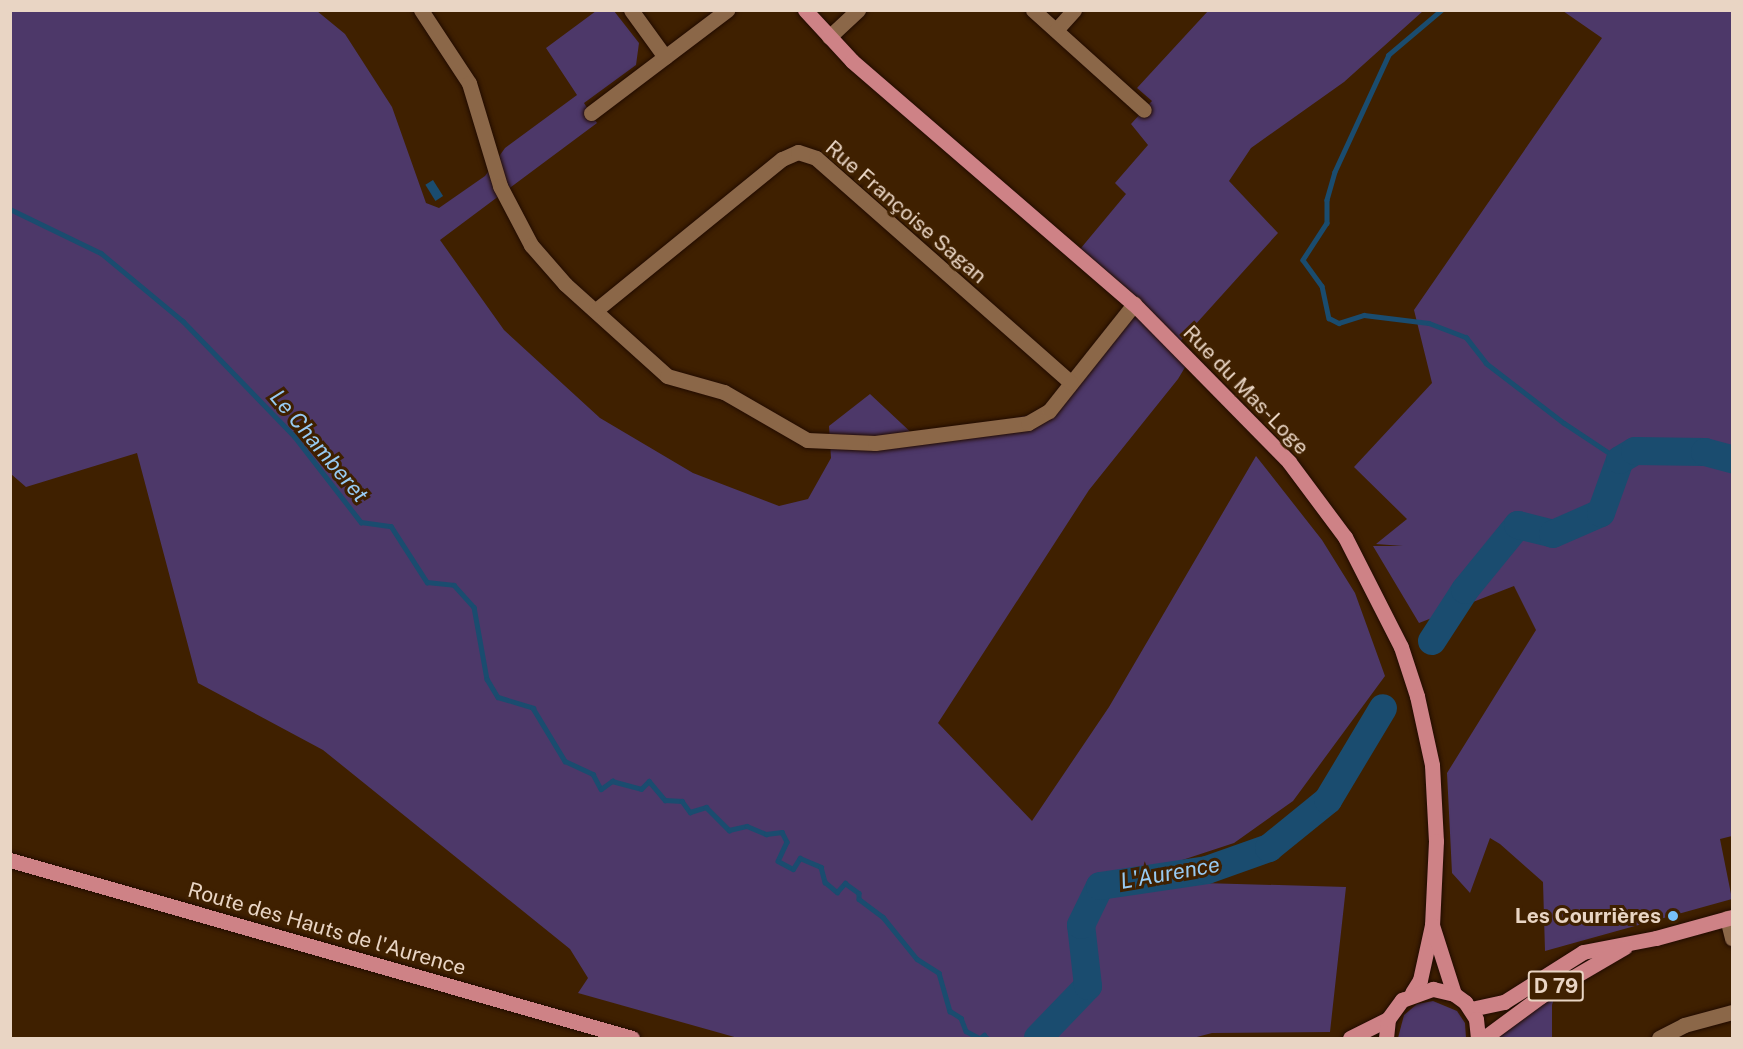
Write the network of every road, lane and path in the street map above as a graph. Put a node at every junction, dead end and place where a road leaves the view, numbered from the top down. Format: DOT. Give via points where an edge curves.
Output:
graph roads {
  1 [pos="421,10"];
  2 [pos="631,10"];
  3 [pos="727,10"];
  4 [pos="806,10"];
  5 [pos="858,10"];
  6 [pos="1033,10"];
  7 [pos="1074,10"];
  8 [pos="1056,30"];
  9 [pos="829,37"];
  10 [pos="665,57"];
  11 [pos="1143,110"];
  12 [pos="591,113"];
  13 [pos="1134,304"];
  14 [pos="596,310"];
  15 [pos="1070,382"];
  16 [pos="10,860"];
  17 [pos="1730,917"];
  18 [pos="1432,924"];
  19 [pos="1732,938"];
  20 [pos="1633,943"];
  21 [pos="1412,993"];
  22 [pos="1454,994"];
  23 [pos="1471,1009"];
  24 [pos="1732,1012"];
  25 [pos="1388,1019"];
  26 [pos="632,1038"];
  27 [pos="1350,1038"];
  28 [pos="1386,1038"];
  29 [pos="1478,1038"];
  30 [pos="1484,1038"];
  31 [pos="1659,1038"];
  1 -- 14 [label="street" via="469,83 500,186 531,245 566,285"];
  2 -- 10 [label="street"];
  3 -- 10 [label="street"];
  4 -- 9 [label="main road, Rue du Mas-Loge"];
  5 -- 9 [label="street"];
  6 -- 8 [label="street"];
  7 -- 8 [label="street"];
  8 -- 11 [label="street"];
  9 -- 13 [label="main road, Rue du Mas-Loge"];
  10 -- 12 [label="street"];
  13 -- 15 [label="street"];
  13 -- 18 [label="main road, Rue du Mas-Loge" via="1289,462 1345,537 1392,626 1417,696 1432,765 1436,841"];
  14 -- 15 [label="street" via="667,376 723,392 807,440 833,444 917,438 1028,423 1049,411"];
  14 -- 15 [label="street, Rue Françoise Sagan" via="782,159 798,152 816,158"];
  16 -- 26 [label="main road, Route des Hauts de l'Aurence"];
  17 -- 19 [label="street"];
  17 -- 20 [label="main road, D 79"];
  18 -- 21 [label="main road, Rue du Mas-Loge" via="1420,980"];
  18 -- 22 [label="main road, Rue du Mas-Loge"];
  20 -- 23 [label="main road, D 79" via="1583,952 1504,1002"];
  20 -- 30 [label="main road, D 79" via="1540,996"];
  21 -- 22 [label="main road" via="1433,989"];
  21 -- 25 [label="main road"];
  22 -- 23 [label="main road"];
  23 -- 29 [label="main road"];
  24 -- 31 [label="street" via="1684,1025"];
  25 -- 27 [label="main road"];
  25 -- 28 [label="main road"];
}
